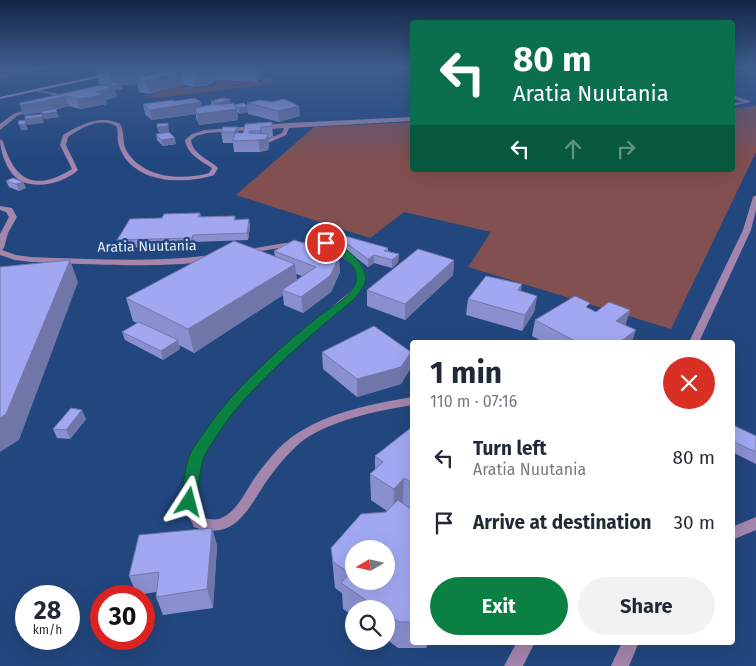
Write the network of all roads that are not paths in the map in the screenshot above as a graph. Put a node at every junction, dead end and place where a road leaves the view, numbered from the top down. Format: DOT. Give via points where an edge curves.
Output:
graph roads {
  1 [pos="71,98"];
  2 [pos="738,98"];
  3 [pos="60,101"];
  4 [pos="735,105"];
  5 [pos="36,107"];
  6 [pos="410,119"];
  7 [pos="240,122"];
  8 [pos="288,125"];
  9 [pos="0,128"];
  10 [pos="188,140"];
  11 [pos="0,141"];
  12 [pos="268,141"];
  13 [pos="756,197"];
  14 [pos="0,208"];
  15 [pos="0,248"];
  16 [pos="0,252"];
  17 [pos="695,340"];
  18 [pos="410,401"];
  19 [pos="756,522"];
  20 [pos="735,532"];
  21 [pos="525,645"];
  22 [pos="630,645"];
  23 [pos="513,666"];
  24 [pos="620,666"];
  1 -- 3 [label="street"];
  2 -- 4 [label="street" via="748,102"];
  5 -- 9 [label="street" via="14,114"];
  6 -- 8 [label="street"];
  7 -- 10 [label="street" via="195,129 185,134"];
  8 -- 10 [label="street" via="207,131"];
  8 -- 12 [label="street" via="284,134"];
  10 -- 11 [label="street" via="191,150 215,168 212,174 176,180 142,168 127,157 121,146 120,128 110,122 85,125 65,136 63,145 75,170 65,177 49,181 25,182 8,161"];
  13 -- 17 [label="street" via="747,230"];
  14 -- 15 [label="street" via="9,210 13,217"];
  16 -- 18 [label="street, Aratia Nuutania" via="20,258 145,263 174,262 285,245 326,243 336,247 360,270 361,282 354,294 320,320 249,386 218,423 196,457 189,502 200,523 218,525 238,515 273,464 298,438 327,424"];
  19 -- 20 [label="street"];
  21 -- 23 [label="street"];
  22 -- 24 [label="street"];
}
